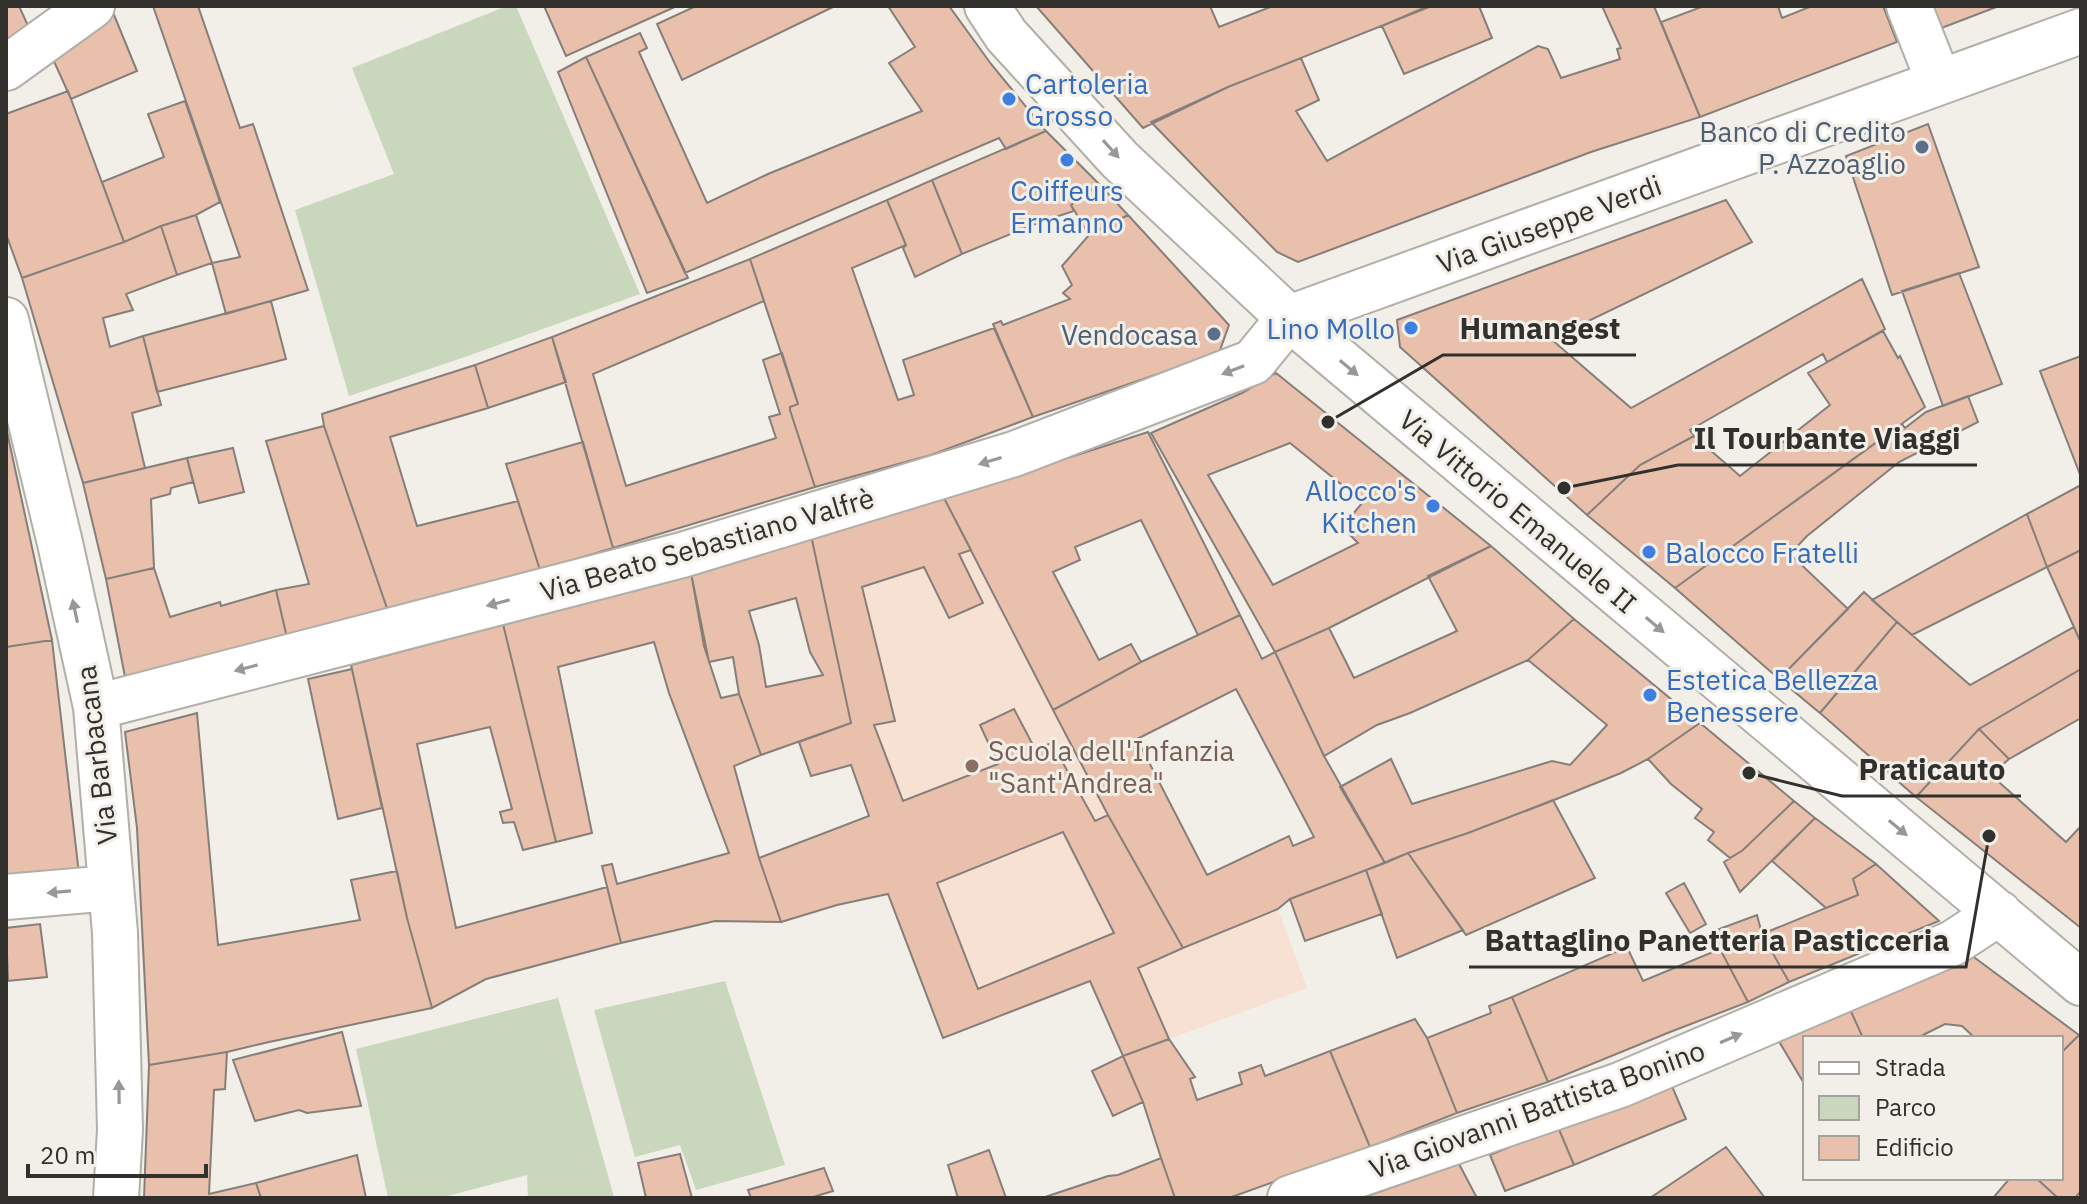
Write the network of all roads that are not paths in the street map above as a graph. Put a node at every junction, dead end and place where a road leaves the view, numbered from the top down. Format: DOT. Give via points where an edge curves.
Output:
graph roads {
  1 [pos="92,6"];
  2 [pos="987,6"];
  3 [pos="1909,6"];
  4 [pos="2081,31"];
  5 [pos="6,68"];
  6 [pos="1939,82"];
  7 [pos="1289,318"];
  8 [pos="6,320"];
  9 [pos="96,707"];
  10 [pos="111,888"];
  11 [pos="6,897"];
  12 [pos="1999,913"];
  13 [pos="2081,983"];
  14 [pos="116,1198"];
  15 [pos="1290,1198"];
  1 -- 5 [label="street"];
  2 -- 7 [label="street, Via Vittorio Emanuele II, one-way" via="1006,35 1120,160"];
  3 -- 6 [label="street"];
  4 -- 6 [label="street, Via Giuseppe Verdi"];
  6 -- 7 [label="street, Via Giuseppe Verdi"];
  7 -- 9 [label="street, Via Beato Sebastiano Valfrè, one-way" via="1253,362 1014,454 682,555"];
  7 -- 12 [label="street, Via Vittorio Emanuele II, one-way"];
  9 -- 8 [label="street, Via Barbacana, one-way"];
  9 -- 10 [label="street, Via Barbacana"];
  10 -- 11 [label="street, one-way"];
  14 -- 10 [label="street, Via Barbacana, one-way" via="120,1130"];
  12 -- 13 [label="street, Via Vittorio Emanuele II"];
  15 -- 12 [label="street, Via Giovanni Battista Bonino, one-way" via="1620,1085 1953,943"];
}
